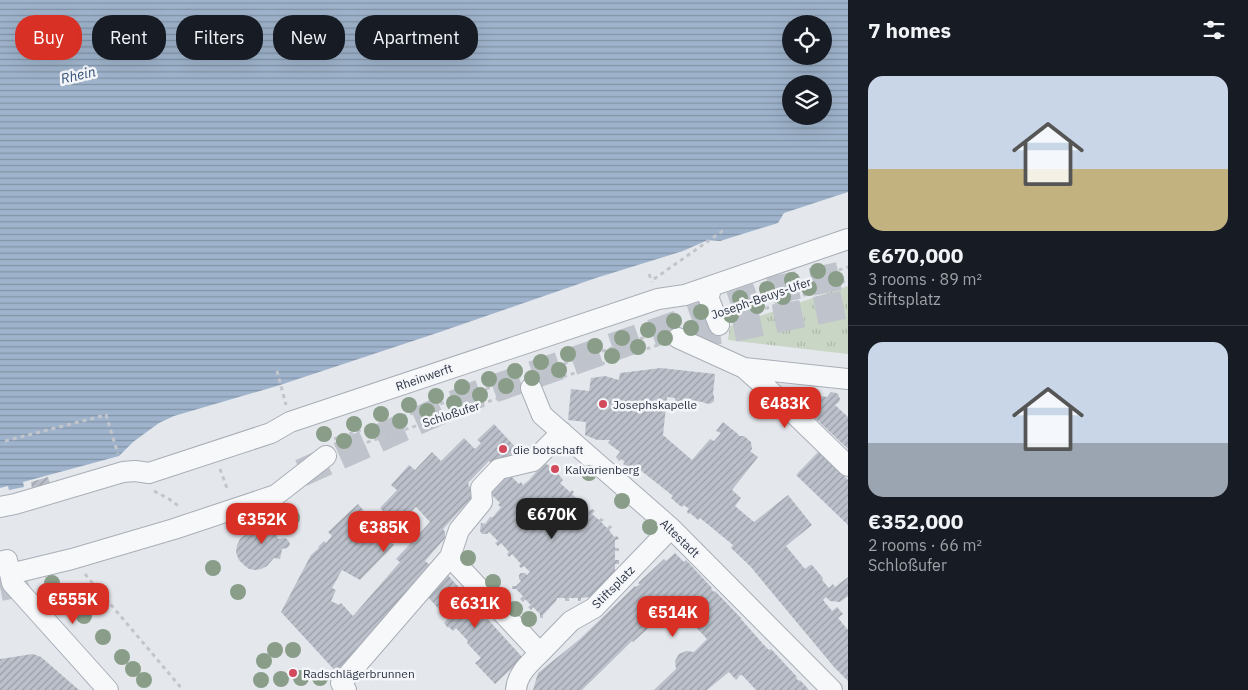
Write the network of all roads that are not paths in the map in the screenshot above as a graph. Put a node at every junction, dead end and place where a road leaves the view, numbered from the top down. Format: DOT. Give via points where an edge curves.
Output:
graph roads {
  1 [pos="848,238"];
  2 [pos="722,287"];
  3 [pos="717,319"];
  4 [pos="672,334"];
  5 [pos="744,368"];
  6 [pos="848,379"];
  7 [pos="527,380"];
  8 [pos="562,432"];
  9 [pos="328,448"];
  10 [pos="848,466"];
  11 [pos="0,507"];
  12 [pos="671,528"];
  13 [pos="450,557"];
  14 [pos="5,568"];
  15 [pos="540,654"];
  16 [pos="108,690"];
  17 [pos="346,690"];
  18 [pos="516,690"];
  19 [pos="832,690"];
  1 -- 2 [label="street, Rheinwerft"];
  2 -- 3 [label="street" via="708,294"];
  2 -- 11 [label="street, Rheinwerft" via="658,299 290,422 271,433 150,473 123,472"];
  4 -- 5 [label="street"];
  5 -- 6 [label="street"];
  5 -- 10 [label="street"];
  7 -- 8 [label="street, Altestadt" via="542,415"];
  8 -- 12 [label="street, Altestadt"];
  8 -- 13 [label="street" via="533,461 499,469 481,488 482,502 459,530"];
  9 -- 14 [label="street" via="276,495 231,502 72,558"];
  12 -- 15 [label="street, Stiftsplatz" via="594,608 571,621"];
  12 -- 19 [label="street, Altestadt"];
  13 -- 15 [label="street"];
  13 -- 17 [label="street" via="342,683"];
  14 -- 16 [label="street" via="12,583"];
  15 -- 18 [label="street, Stiftsplatz" via="523,670"];
}
